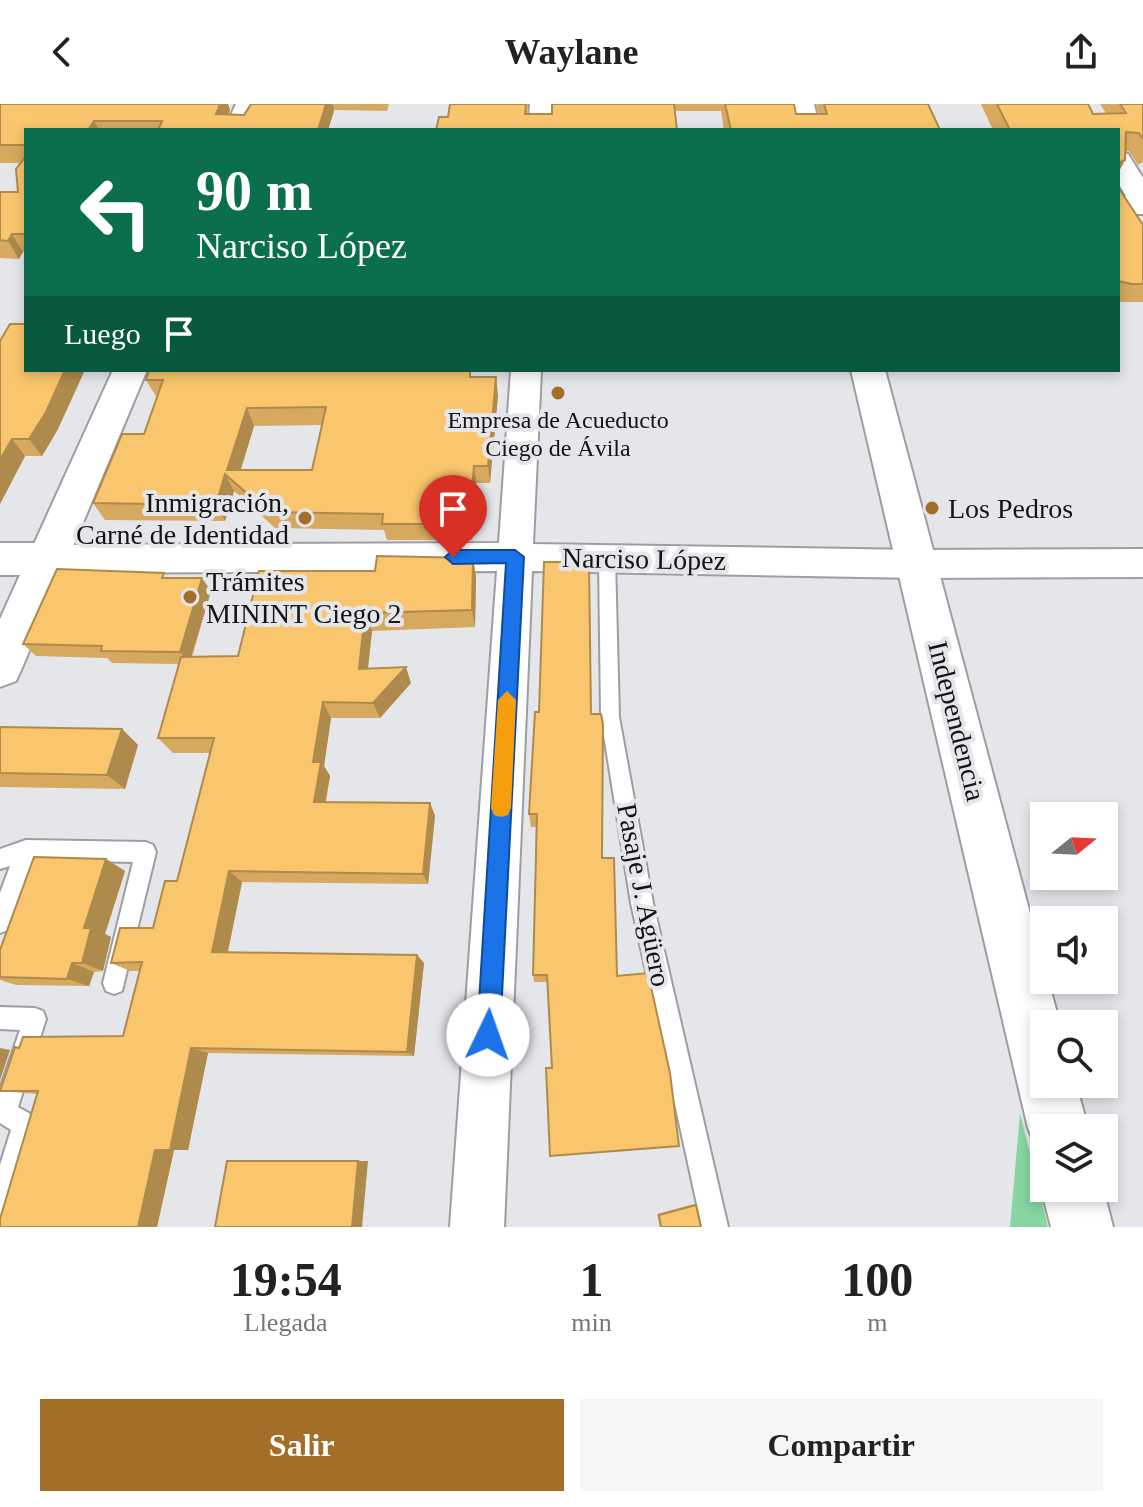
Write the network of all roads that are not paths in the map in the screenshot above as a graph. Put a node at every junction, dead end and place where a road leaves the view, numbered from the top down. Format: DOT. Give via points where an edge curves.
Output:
graph roads {
  1 [pos="249,104"];
  2 [pos="541,104"];
  3 [pos="801,104"];
  4 [pos="238,128"];
  5 [pos="539,128"];
  6 [pos="807,128"];
  7 [pos="1120,163"];
  8 [pos="1143,203"];
  9 [pos="1120,205"];
  10 [pos="129,372"];
  11 [pos="526,372"];
  12 [pos="869,372"];
  13 [pos="515,557"];
  14 [pos="0,559"];
  15 [pos="48,559"];
  16 [pos="607,559"];
  17 [pos="1143,563"];
  18 [pos="918,564"];
  19 [pos="0,668"];
  20 [pos="26,850"];
  21 [pos="0,859"];
  22 [pos="0,922"];
  23 [pos="114,983"];
  24 [pos="1030,1016"];
  25 [pos="0,1018"];
  26 [pos="1076,1202"];
  27 [pos="0,1205"];
  28 [pos="477,1227"];
  29 [pos="715,1227"];
  30 [pos="1082,1227"];
  1 -- 4 [label="street"];
  2 -- 5 [label="street"];
  3 -- 6 [label="street"];
  7 -- 8 [label="street"];
  8 -- 9 [label="street"];
  10 -- 15 [label="street"];
  11 -- 13 [label="street"];
  12 -- 18 [label="street, Independencia"];
  13 -- 15 [label="street, Narciso López"];
  13 -- 16 [label="street, Narciso López"];
  13 -- 28 [label="street"];
  14 -- 15 [label="street, Narciso López"];
  15 -- 19 [label="street"];
  16 -- 18 [label="street, Narciso López"];
  16 -- 29 [label="lane, Pasaje J. Agüero" via="610,717 642,903"];
  17 -- 18 [label="street, Narciso López"];
  18 -- 24 [label="street, Independencia"];
  20 -- 21 [label="lane"];
  20 -- 22 [label="lane"];
  20 -- 23 [label="lane" via="146,852"];
  25 -- 27 [label="lane" via="35,1019 4,1112 25,1125"];
  26 -- 30 [label="street"];
}
